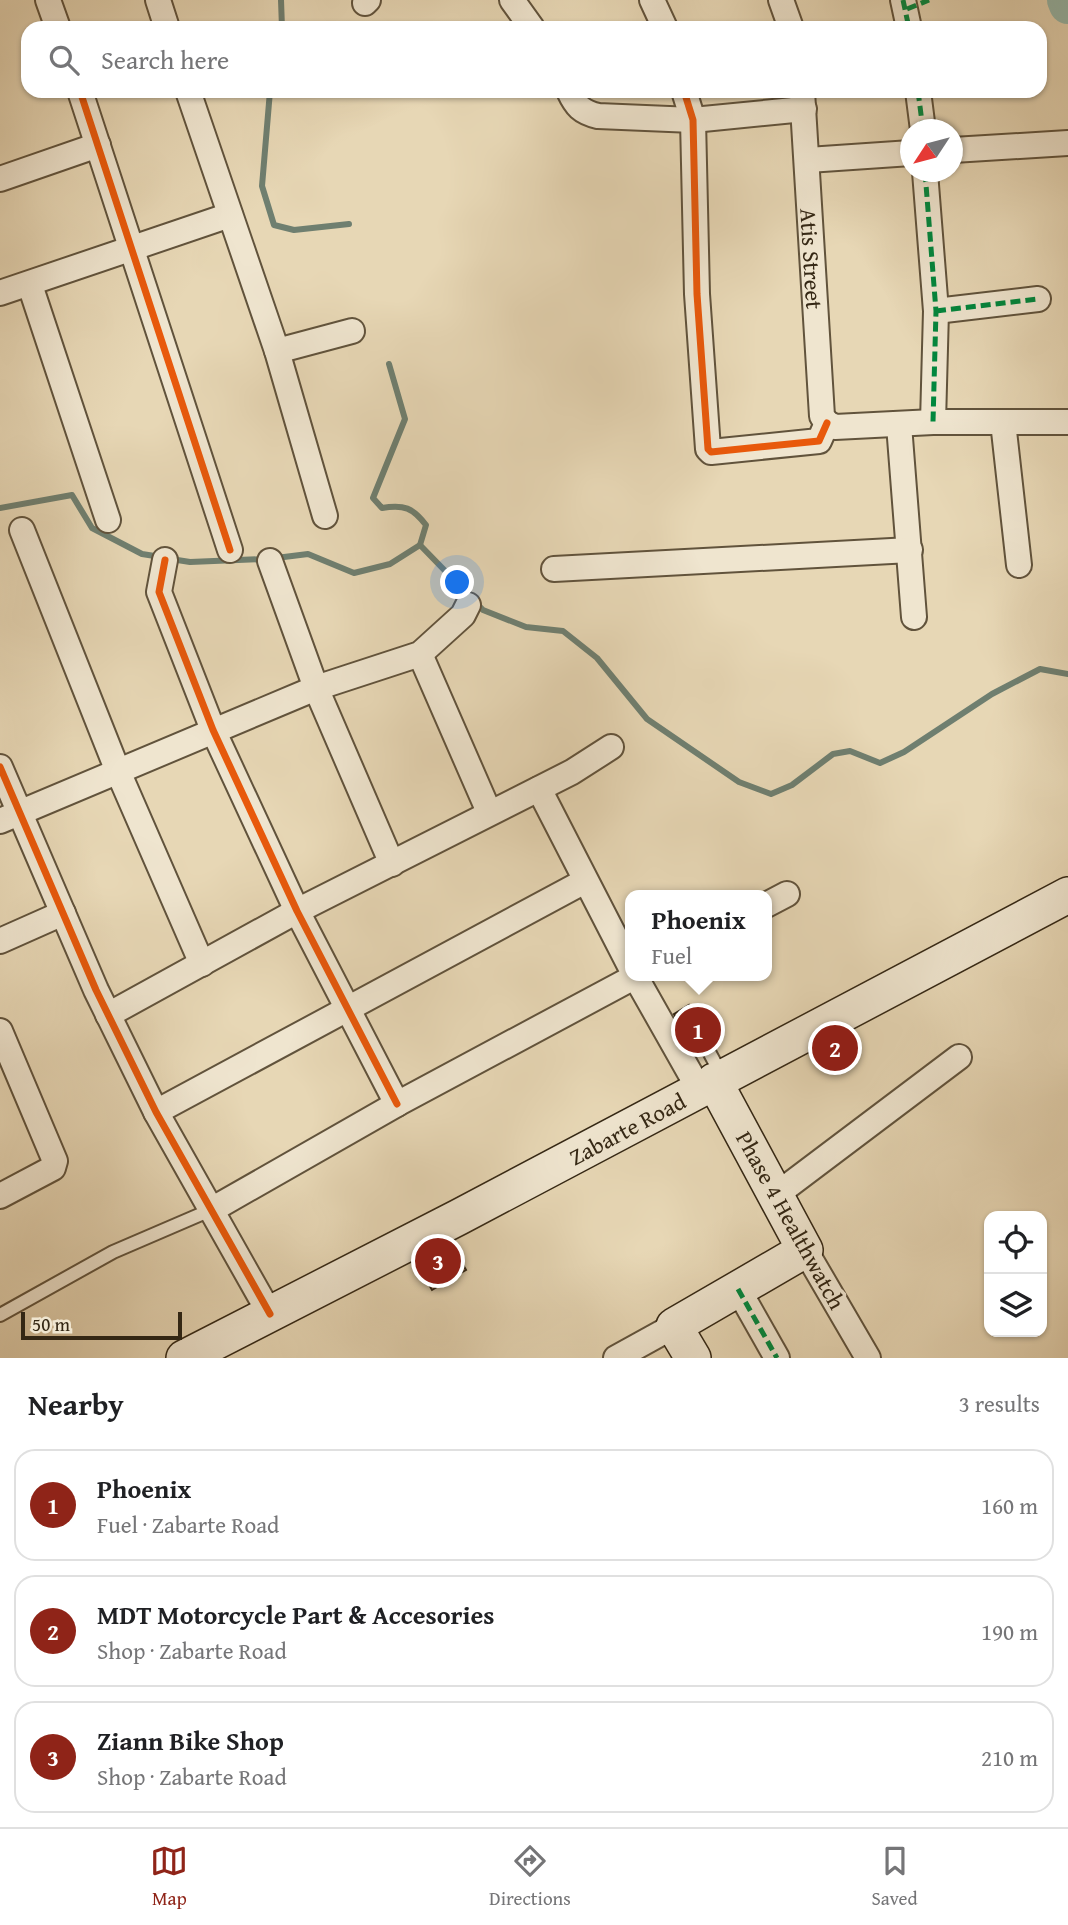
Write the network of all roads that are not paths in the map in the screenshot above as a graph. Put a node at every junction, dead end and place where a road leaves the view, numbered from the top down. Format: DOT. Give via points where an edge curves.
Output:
graph roads {
  1 [pos="48,0"];
  2 [pos="158,0"];
  3 [pos="512,0"];
  4 [pos="652,0"];
  5 [pos="781,0"];
  6 [pos="56,21"];
  7 [pos="165,21"];
  8 [pos="527,21"];
  9 [pos="662,21"];
  10 [pos="788,21"];
  11 [pos="82,98"];
  12 [pos="190,98"];
  13 [pos="572,98"];
  14 [pos="686,98"];
  15 [pos="919,98"];
  16 [pos="803,100"];
  17 [pos="922,119"];
  18 [pos="693,120"];
  19 [pos="1068,144"];
  20 [pos="98,145"];
  21 [pos="963,149"];
  22 [pos="900,154"];
  23 [pos="808,160"];
  24 [pos="0,179"];
  25 [pos="926,182"];
  26 [pos="230,215"];
  27 [pos="130,248"];
  28 [pos="30,285"];
  29 [pos="0,293"];
  30 [pos="1038,299"];
  31 [pos="936,311"];
  32 [pos="352,331"];
  33 [pos="277,351"];
  34 [pos="933,422"];
  35 [pos="1003,422"];
  36 [pos="1068,422"];
  37 [pos="827,424"];
  38 [pos="899,425"];
  39 [pos="325,516"];
  40 [pos="108,520"];
  41 [pos="22,530"];
  42 [pos="910,550"];
  43 [pos="230,551"];
  44 [pos="164,560"];
  45 [pos="270,561"];
  46 [pos="1019,565"];
  47 [pos="554,569"];
  48 [pos="468,606"];
  49 [pos="914,617"];
  50 [pos="420,654"];
  51 [pos="316,688"];
  52 [pos="213,730"];
  53 [pos="611,747"];
  54 [pos="0,767"];
  55 [pos="117,769"];
  56 [pos="539,789"];
  57 [pos="489,813"];
  58 [pos="11,816"];
  59 [pos="392,864"];
  60 [pos="585,881"];
  61 [pos="1068,895"];
  62 [pos="297,911"];
  63 [pos="63,913"];
  64 [pos="0,941"];
  65 [pos="625,957"];
  66 [pos="202,964"];
  67 [pos="627,981"];
  68 [pos="639,981"];
  69 [pos="347,1008"];
  70 [pos="108,1016"];
  71 [pos="0,1031"];
  72 [pos="959,1057"];
  73 [pos="711,1073"];
  74 [pos="397,1104"];
  75 [pos="156,1112"];
  76 [pos="776,1195"];
  77 [pos="0,1196"];
  78 [pos="213,1209"];
  79 [pos="805,1250"];
  80 [pos="738,1289"];
  81 [pos="270,1314"];
  82 [pos="0,1315"];
  83 [pos="674,1326"];
  84 [pos="184,1358"];
  85 [pos="616,1358"];
  86 [pos="693,1358"];
  87 [pos="777,1358"];
  88 [pos="868,1358"];
  1 -- 6 [label="street"];
  2 -- 7 [label="street"];
  3 -- 8 [label="street"];
  4 -- 9 [label="street"];
  5 -- 10 [label="street"];
  11 -- 20 [label="street"];
  12 -- 26 [label="street"];
  13 -- 18 [label="street" via="585,113"];
  14 -- 18 [label="street"];
  15 -- 17 [label="street"];
  16 -- 18 [label="street"];
  16 -- 23 [label="street, Atis Street"];
  18 -- 37 [label="street" via="697,294 708,449 819,441"];
  19 -- 21 [label="street"];
  20 -- 24 [label="street"];
  20 -- 27 [label="street"];
  22 -- 23 [label="street"];
  23 -- 37 [label="street, Atis Street" via="822,416"];
  25 -- 31 [label="street"];
  26 -- 27 [label="street"];
  26 -- 33 [label="street"];
  27 -- 28 [label="street"];
  27 -- 43 [label="street"];
  28 -- 29 [label="street"];
  28 -- 40 [label="street"];
  30 -- 31 [label="street"];
  31 -- 34 [label="street"];
  32 -- 33 [label="street"];
  33 -- 39 [label="street"];
  34 -- 35 [label="street"];
  34 -- 38 [label="street"];
  35 -- 36 [label="street"];
  35 -- 46 [label="street"];
  37 -- 38 [label="street"];
  38 -- 42 [label="street"];
  41 -- 55 [label="street"];
  42 -- 47 [label="street"];
  42 -- 49 [label="street"];
  44 -- 52 [label="street" via="159,592"];
  45 -- 51 [label="street"];
  48 -- 50 [label="street"];
  50 -- 51 [label="street"];
  50 -- 57 [label="street"];
  51 -- 52 [label="street"];
  51 -- 59 [label="street"];
  52 -- 55 [label="street"];
  52 -- 62 [label="street"];
  53 -- 56 [label="street"];
  54 -- 58 [label="street"];
  55 -- 58 [label="street"];
  55 -- 66 [label="street"];
  56 -- 57 [label="street"];
  56 -- 60 [label="street"];
  57 -- 59 [label="street"];
  58 -- 63 [label="street"];
  59 -- 62 [label="street"];
  60 -- 65 [label="street"];
  60 -- 69 [label="street"];
  61 -- 73 [label="main road, Zabarte Road"];
  62 -- 66 [label="street"];
  62 -- 69 [label="street"];
  63 -- 64 [label="street"];
  63 -- 70 [label="street"];
  66 -- 70 [label="street"];
  67 -- 74 [label="street"];
  68 -- 73 [label="street" via="676,1034"];
  69 -- 74 [label="street"];
  69 -- 75 [label="street"];
  70 -- 75 [label="street"];
  71 -- 77 [label="street" via="55,1161 53,1168"];
  72 -- 76 [label="street"];
  73 -- 76 [label="main road, Phase 4 Healthwatch"];
  73 -- 81 [label="main road, Zabarte Road"];
  74 -- 78 [label="street"];
  75 -- 78 [label="street"];
  76 -- 79 [label="main road, Phase 4 Healthwatch"];
  78 -- 81 [label="street"];
  78 -- 82 [label="lane" via="113,1252"];
  79 -- 80 [label="main road"];
  79 -- 88 [label="street, Phase 4 Healthwatch"];
  80 -- 83 [label="main road"];
  80 -- 87 [label="street"];
  81 -- 84 [label="main road, Zabarte Road"];
  83 -- 85 [label="street"];
  83 -- 86 [label="main road"];
}
